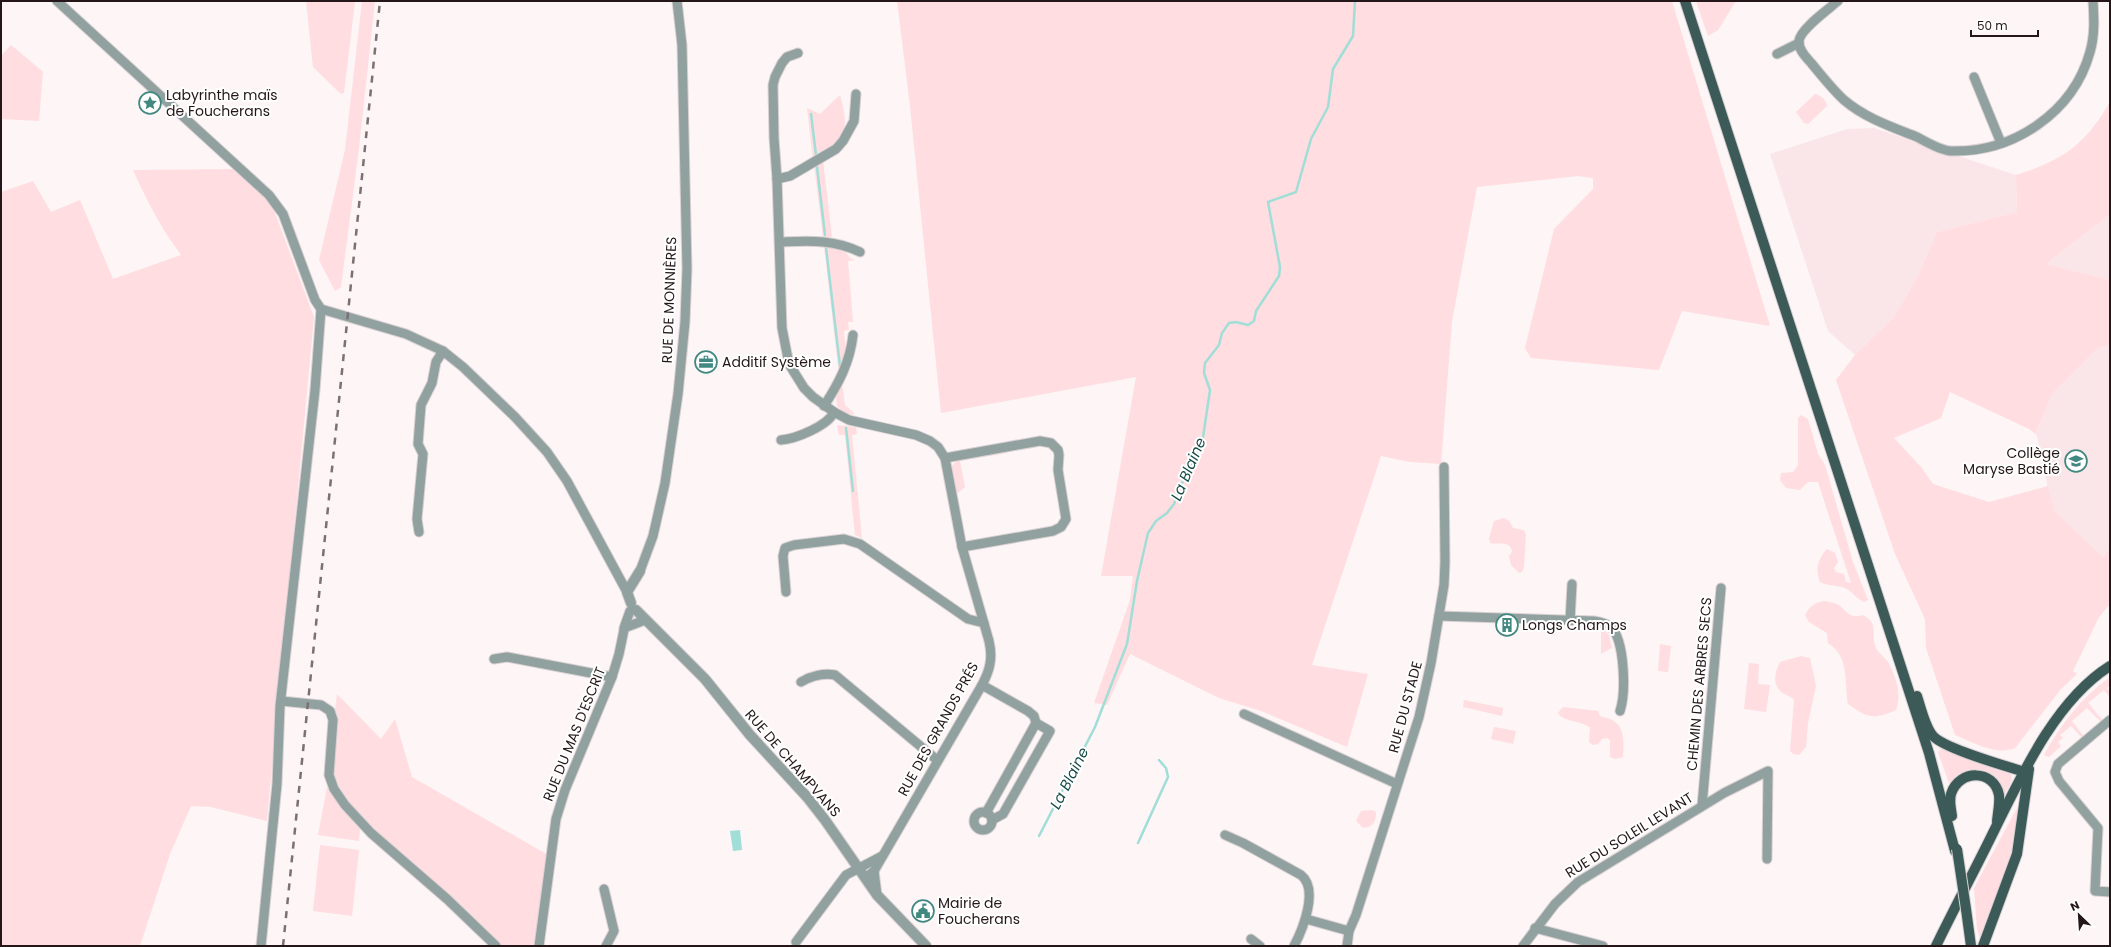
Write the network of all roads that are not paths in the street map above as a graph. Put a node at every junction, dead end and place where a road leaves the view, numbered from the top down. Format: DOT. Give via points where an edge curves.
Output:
graph roads {
  1 [pos="57,1"];
  2 [pos="677,1"];
  3 [pos="1685,1"];
  4 [pos="1838,1"];
  5 [pos="2093,1"];
  6 [pos="1799,43"];
  7 [pos="798,53"];
  8 [pos="1777,54"];
  9 [pos="1974,77"];
  10 [pos="856,94"];
  11 [pos="2001,143"];
  12 [pos="777,179"];
  13 [pos="780,242"];
  14 [pos="860,252"];
  15 [pos="321,308"];
  16 [pos="853,335"];
  17 [pos="443,351"];
  18 [pos="824,406"];
  19 [pos="834,412"];
  20 [pos="781,440"];
  21 [pos="945,458"];
  22 [pos="1444,467"];
  23 [pos="419,532"];
  24 [pos="962,547"];
  25 [pos="638,573"];
  26 [pos="618,577"];
  27 [pos="1572,584"];
  28 [pos="1721,588"];
  29 [pos="627,592"];
  30 [pos="786,592"];
  31 [pos="633,607"];
  32 [pos="1439,616"];
  33 [pos="645,620"];
  34 [pos="1570,621"];
  35 [pos="984,623"];
  36 [pos="624,628"];
  37 [pos="1894,644"];
  38 [pos="494,659"];
  39 [pos="2110,666"];
  40 [pos="612,677"];
  41 [pos="801,682"];
  42 [pos="982,685"];
  43 [pos="281,701"];
  44 [pos="1620,711"];
  45 [pos="1244,714"];
  46 [pos="2110,720"];
  47 [pos="1036,723"];
  48 [pos="937,760"];
  49 [pos="2027,768"];
  50 [pos="1397,784"];
  51 [pos="1702,806"];
  52 [pos="1997,825"];
  53 [pos="1224,835"];
  54 [pos="1956,850"];
  55 [pos="882,856"];
  56 [pos="1767,859"];
  57 [pos="859,867"];
  58 [pos="874,871"];
  59 [pos="865,878"];
  60 [pos="604,889"];
  61 [pos="2110,892"];
  62 [pos="877,895"];
  63 [pos="1306,919"];
  64 [pos="1535,928"];
  65 [pos="1349,931"];
  66 [pos="1251,939"];
  67 [pos="796,942"];
  68 [pos="924,943"];
  69 [pos="261,946"];
  70 [pos="496,946"];
  71 [pos="539,946"];
  72 [pos="606,946"];
  73 [pos="934,946"];
  74 [pos="1260,946"];
  75 [pos="1294,946"];
  76 [pos="1347,946"];
  77 [pos="1524,946"];
  78 [pos="1603,946"];
  79 [pos="1936,946"];
  80 [pos="1971,946"];
  81 [pos="1983,946"];
  1 -- 15 [label="street" via="277,204 288,226 315,300"];
  2 -- 25 [label="street, RUE DE MONNIÈRES" via="681,26 687,269 685,322 665,482 653,536"];
  3 -- 37 [label="main road"];
  4 -- 6 [label="street" via="1801,34"];
  5 -- 11 [label="street" via="2092,45 2076,86 2065,101 2041,124"];
  6 -- 8 [label="street"];
  6 -- 11 [label="street" via="1802,52 1844,100 1874,119 1949,151"];
  7 -- 12 [label="street" via="787,57 782,63 773,85"];
  9 -- 11 [label="street"];
  10 -- 12 [label="street" via="854,121 836,149 790,176"];
  12 -- 13 [label="street"];
  13 -- 14 [label="street" via="830,242 844,244"];
  13 -- 18 [label="street" via="782,328 786,353 789,364 804,388"];
  15 -- 17 [label="street, RUE DE CHAMPVANS" via="384,326"];
  15 -- 43 [label="street" via="315,390"];
  16 -- 18 [label="street" via="849,360"];
  17 -- 23 [label="street" via="436,362 432,383 421,405 418,444 423,454 417,518"];
  17 -- 26 [label="street, RUE DE CHAMPVANS" via="495,397 547,452 567,480"];
  18 -- 19 [label="street"];
  19 -- 20 [label="street" via="832,417 820,425 792,439"];
  19 -- 21 [label="street, RUE DES GRANDS PRÉS" via="849,420 916,435 938,446"];
  21 -- 24 [label="street, RUE DES GRANDS PRÉS"];
  21 -- 24 [label="street" via="1040,441 1051,443 1059,455 1058,470 1066,519 1062,527 1053,531"];
  22 -- 32 [label="street, RUE DU STADE" via="1445,562"];
  24 -- 35 [label="street, RUE DES GRANDS PRÉS"];
  25 -- 26 [label="street" via="629,579"];
  25 -- 29 [label="street, RUE DE MONNIÈRES"];
  25 -- 31 [label="street, RUE DE MONNIÈRES"];
  26 -- 29 [label="street, RUE DE CHAMPVANS"];
  27 -- 34 [label="street"];
  28 -- 51 [label="street, CHEMIN DES ARBRES SECS"];
  29 -- 31 [label="street, RUE DE CHAMPVANS"];
  30 -- 35 [label="street" via="783,556 785,548 850,540 860,544 968,619"];
  31 -- 33 [label="street, RUE DE CHAMPVANS"];
  31 -- 36 [label="street, RUE DU MAS D'ESCRIT"];
  32 -- 34 [label="street"];
  32 -- 50 [label="street, RUE DU STADE" via="1420,717"];
  33 -- 36 [label="street"];
  33 -- 57 [label="street, RUE DE CHAMPVANS" via="692,664 750,735 807,797"];
  34 -- 44 [label="street" via="1603,623 1613,630 1624,670"];
  35 -- 42 [label="street, RUE DES GRANDS PRÉS" via="992,656 988,674"];
  36 -- 40 [label="street, RUE DU MAS D'ESCRIT"];
  37 -- 49 [label="main road" via="1901,652 1934,737 1988,761"];
  37 -- 54 [label="main road" via="1929,753"];
  38 -- 40 [label="street" via="507,657"];
  39 -- 49 [label="main road" via="2063,708"];
  40 -- 71 [label="street, RUE DU MAS D'ESCRIT" via="565,790 556,819"];
  41 -- 48 [label="street" via="809,677 835,675"];
  42 -- 47 [label="street" via="1028,711 1034,716"];
  42 -- 48 [label="street, RUE DES GRANDS PRÉS"];
  43 -- 69 [label="street" via="274,814"];
  43 -- 70 [label="street" via="321,705 330,711 333,720 329,776 345,805 371,833 447,899"];
  45 -- 50 [label="street"];
  46 -- 61 [label="street" via="2058,764 2055,772 2059,781 2098,828 2095,891"];
  47 -- 47 [label="street" via="1050,731 1003,814 989,816"];
  48 -- 55 [label="street, RUE DES GRANDS PRÉS"];
  49 -- 52 [label="main road"];
  49 -- 81 [label="main road" via="2017,854"];
  50 -- 65 [label="street, RUE DU STADE"];
  51 -- 56 [label="street, RUE DU SOLEIL LEVANT" via="1768,771"];
  51 -- 64 [label="street, RUE DU SOLEIL LEVANT" via="1578,882"];
  52 -- 54 [label="main road" via="1999,796 1992,782 1979,775 1962,779 1953,789 1950,801"];
  52 -- 79 [label="main road"];
  53 -- 63 [label="street" via="1305,878 1310,890"];
  54 -- 80 [label="main road, bridge"];
  55 -- 57 [label="street"];
  55 -- 58 [label="street, RUE DES GRANDS PRÉS"];
  57 -- 59 [label="street, RUE DE CHAMPVANS"];
  57 -- 67 [label="street" via="846,875"];
  58 -- 59 [label="street, RUE DES GRANDS PRÉS"];
  58 -- 62 [label="street"];
  59 -- 62 [label="street, RUE DE CHAMPVANS"];
  60 -- 72 [label="street" via="614,931"];
  62 -- 68 [label="street, RUE DE CHAMPVANS"];
  63 -- 65 [label="street"];
  63 -- 75 [label="street"];
  64 -- 77 [label="street, RUE DU SOLEIL LEVANT"];
  64 -- 78 [label="street"];
  65 -- 76 [label="street, RUE DU STADE"];
  66 -- 74 [label="street"];
  68 -- 73 [label="street, RUE DE CHAMPVANS"];
}
